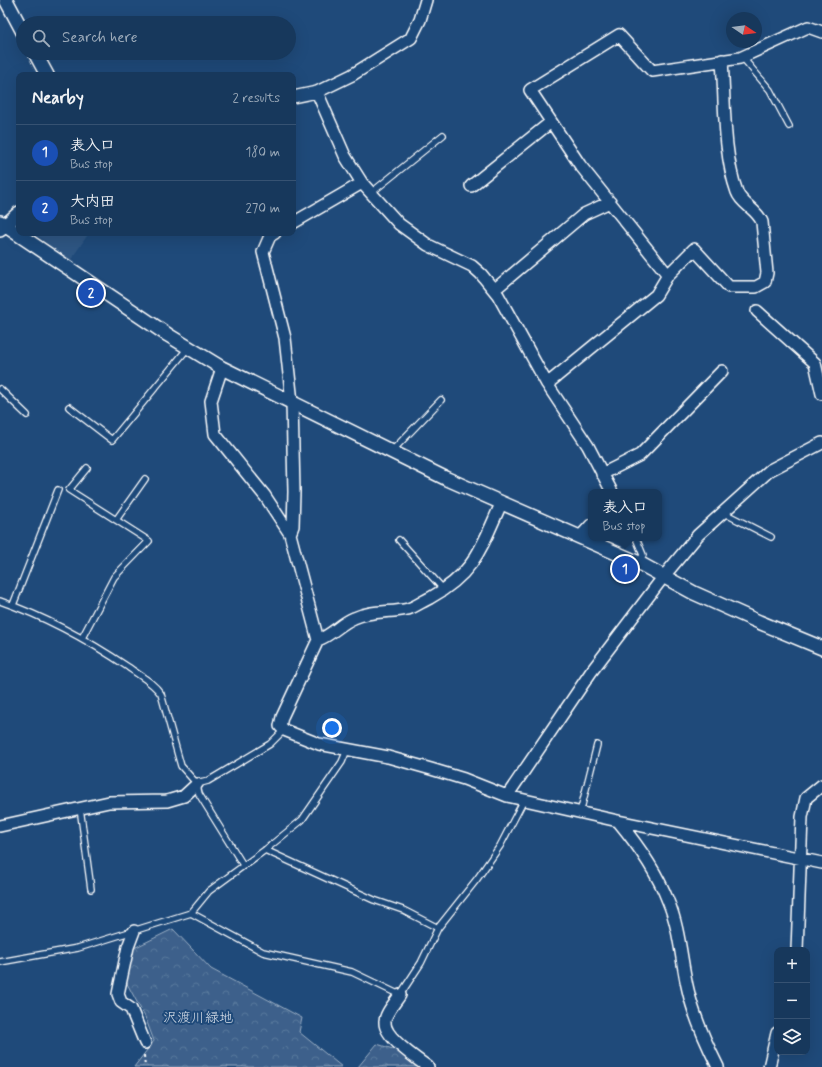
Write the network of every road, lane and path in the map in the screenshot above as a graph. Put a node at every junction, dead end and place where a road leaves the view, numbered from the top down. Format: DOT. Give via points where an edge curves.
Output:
graph roads {
  1 [pos="6,0"];
  2 [pos="426,0"];
  3 [pos="16,19"];
  4 [pos="822,32"];
  5 [pos="742,57"];
  6 [pos="39,60"];
  7 [pos="722,60"];
  8 [pos="45,72"];
  9 [pos="317,92"];
  10 [pos="296,96"];
  11 [pos="551,122"];
  12 [pos="788,126"];
  13 [pos="443,135"];
  14 [pos="362,183"];
  15 [pos="471,186"];
  16 [pos="371,193"];
  17 [pos="610,202"];
  18 [pos="16,215"];
  19 [pos="296,221"];
  20 [pos="2,226"];
  21 [pos="16,235"];
  22 [pos="17,236"];
  23 [pos="270,236"];
  24 [pos="668,275"];
  25 [pos="494,290"];
  26 [pos="757,311"];
  27 [pos="188,348"];
  28 [pos="222,368"];
  29 [pos="722,371"];
  30 [pos="547,384"];
  31 [pos="0,389"];
  32 [pos="822,394"];
  33 [pos="441,400"];
  34 [pos="292,402"];
  35 [pos="69,407"];
  36 [pos="27,415"];
  37 [pos="822,443"];
  38 [pos="392,451"];
  39 [pos="87,468"];
  40 [pos="602,474"];
  41 [pos="145,479"];
  42 [pos="610,489"];
  43 [pos="58,490"];
  44 [pos="501,504"];
  45 [pos="724,512"];
  46 [pos="116,520"];
  47 [pos="588,528"];
  48 [pos="290,534"];
  49 [pos="580,537"];
  50 [pos="771,537"];
  51 [pos="399,540"];
  52 [pos="588,541"];
  53 [pos="589,541"];
  54 [pos="637,541"];
  55 [pos="639,564"];
  56 [pos="664,576"];
  57 [pos="444,590"];
  58 [pos="0,601"];
  59 [pos="13,605"];
  60 [pos="82,638"];
  61 [pos="318,640"];
  62 [pos="822,648"];
  63 [pos="284,730"];
  64 [pos="597,745"];
  65 [pos="347,750"];
  66 [pos="197,784"];
  67 [pos="822,785"];
  68 [pos="508,796"];
  69 [pos="524,800"];
  70 [pos="80,808"];
  71 [pos="580,813"];
  72 [pos="618,821"];
  73 [pos="0,826"];
  74 [pos="265,850"];
  75 [pos="800,859"];
  76 [pos="822,863"];
  77 [pos="244,865"];
  78 [pos="92,889"];
  79 [pos="191,913"];
  80 [pos="438,928"];
  81 [pos="134,931"];
  82 [pos="797,947"];
  83 [pos="0,962"];
  84 [pos="400,995"];
  85 [pos="145,1043"];
  86 [pos="774,1046"];
  87 [pos="428,1067"];
  88 [pos="718,1067"];
  89 [pos="769,1067"];
  1 -- 3 [label="street"];
  2 -- 9 [label="street" via="411,38 352,75"];
  4 -- 5 [label="street" via="808,27"];
  5 -- 7 [label="street"];
  5 -- 12 [label="lane" via="770,90"];
  6 -- 8 [label="street"];
  7 -- 11 [label="street" via="652,71 619,35 530,90"];
  7 -- 24 [label="street" via="730,171 738,194 759,214 762,222 767,273 765,282 756,287 729,287 694,249"];
  9 -- 10 [label="street"];
  9 -- 14 [label="street" via="345,156"];
  11 -- 15 [label="street"];
  11 -- 17 [label="street" via="580,165"];
  13 -- 16 [label="lane"];
  14 -- 16 [label="street"];
  14 -- 19 [label="street"];
  16 -- 25 [label="street" via="399,224 428,245 472,266"];
  17 -- 24 [label="street"];
  17 -- 25 [label="street" via="584,214"];
  18 -- 20 [label="street"];
  20 -- 21 [label="street"];
  22 -- 27 [label="street"];
  23 -- 34 [label="street" via="263,252 285,338"];
  24 -- 30 [label="street" via="656,295"];
  25 -- 30 [label="street"];
  26 -- 32 [label="street" via="815,363"];
  27 -- 28 [label="street"];
  27 -- 35 [label="lane" via="112,440"];
  28 -- 34 [label="street"];
  28 -- 48 [label="street" via="211,401 215,434 265,496"];
  29 -- 40 [label="street" via="640,455"];
  30 -- 40 [label="street" via="588,446"];
  31 -- 36 [label="lane"];
  33 -- 38 [label="lane"];
  34 -- 38 [label="street"];
  34 -- 48 [label="street" via="293,526"];
  37 -- 45 [label="street" via="770,470"];
  38 -- 44 [label="street"];
  39 -- 46 [label="lane" via="69,490"];
  40 -- 42 [label="street"];
  41 -- 46 [label="lane"];
  43 -- 59 [label="lane"];
  44 -- 49 [label="street"];
  44 -- 57 [label="street" via="472,564 461,577"];
  45 -- 50 [label="lane"];
  45 -- 56 [label="street" via="698,535"];
  46 -- 60 [label="lane" via="150,541 114,577"];
  47 -- 49 [label="street"];
  48 -- 61 [label="street"];
  49 -- 52 [label="street"];
  51 -- 57 [label="lane"];
  53 -- 55 [label="street"];
  54 -- 55 [label="lane" via="643,555"];
  55 -- 56 [label="street"];
  56 -- 62 [label="street" via="730,609"];
  56 -- 68 [label="street" via="591,672"];
  57 -- 61 [label="street" via="409,609 353,618 328,637"];
  58 -- 59 [label="lane"];
  59 -- 60 [label="lane"];
  60 -- 66 [label="lane" via="155,685 161,694 181,766"];
  61 -- 63 [label="street" via="282,717 280,726"];
  63 -- 65 [label="street" via="319,744"];
  63 -- 66 [label="lane" via="270,744 208,781"];
  64 -- 71 [label="lane"];
  65 -- 68 [label="street" via="388,757 431,769"];
  65 -- 74 [label="lane" via="342,762 302,820"];
  66 -- 70 [label="street" via="184,796 167,801 109,802"];
  66 -- 77 [label="lane" via="199,794"];
  67 -- 75 [label="street" via="806,798"];
  68 -- 69 [label="street"];
  69 -- 71 [label="street"];
  69 -- 80 [label="lane" via="500,846 477,880"];
  70 -- 73 [label="street"];
  70 -- 78 [label="lane"];
  71 -- 72 [label="street"];
  72 -- 75 [label="street"];
  72 -- 88 [label="street" via="645,858 669,901 688,992"];
  74 -- 77 [label="lane"];
  74 -- 80 [label="lane" via="368,897 403,910"];
  75 -- 76 [label="street"];
  75 -- 82 [label="street"];
  77 -- 79 [label="lane" via="209,891"];
  79 -- 81 [label="lane"];
  79 -- 84 [label="lane" via="264,952 352,972"];
  80 -- 84 [label="lane" via="421,963"];
  81 -- 83 [label="lane" via="78,948"];
  81 -- 85 [label="street" via="118,994 121,1002 132,1009"];
  84 -- 87 [label="street" via="388,1014 385,1027 399,1045"];
  86 -- 89 [label="street"];
}
